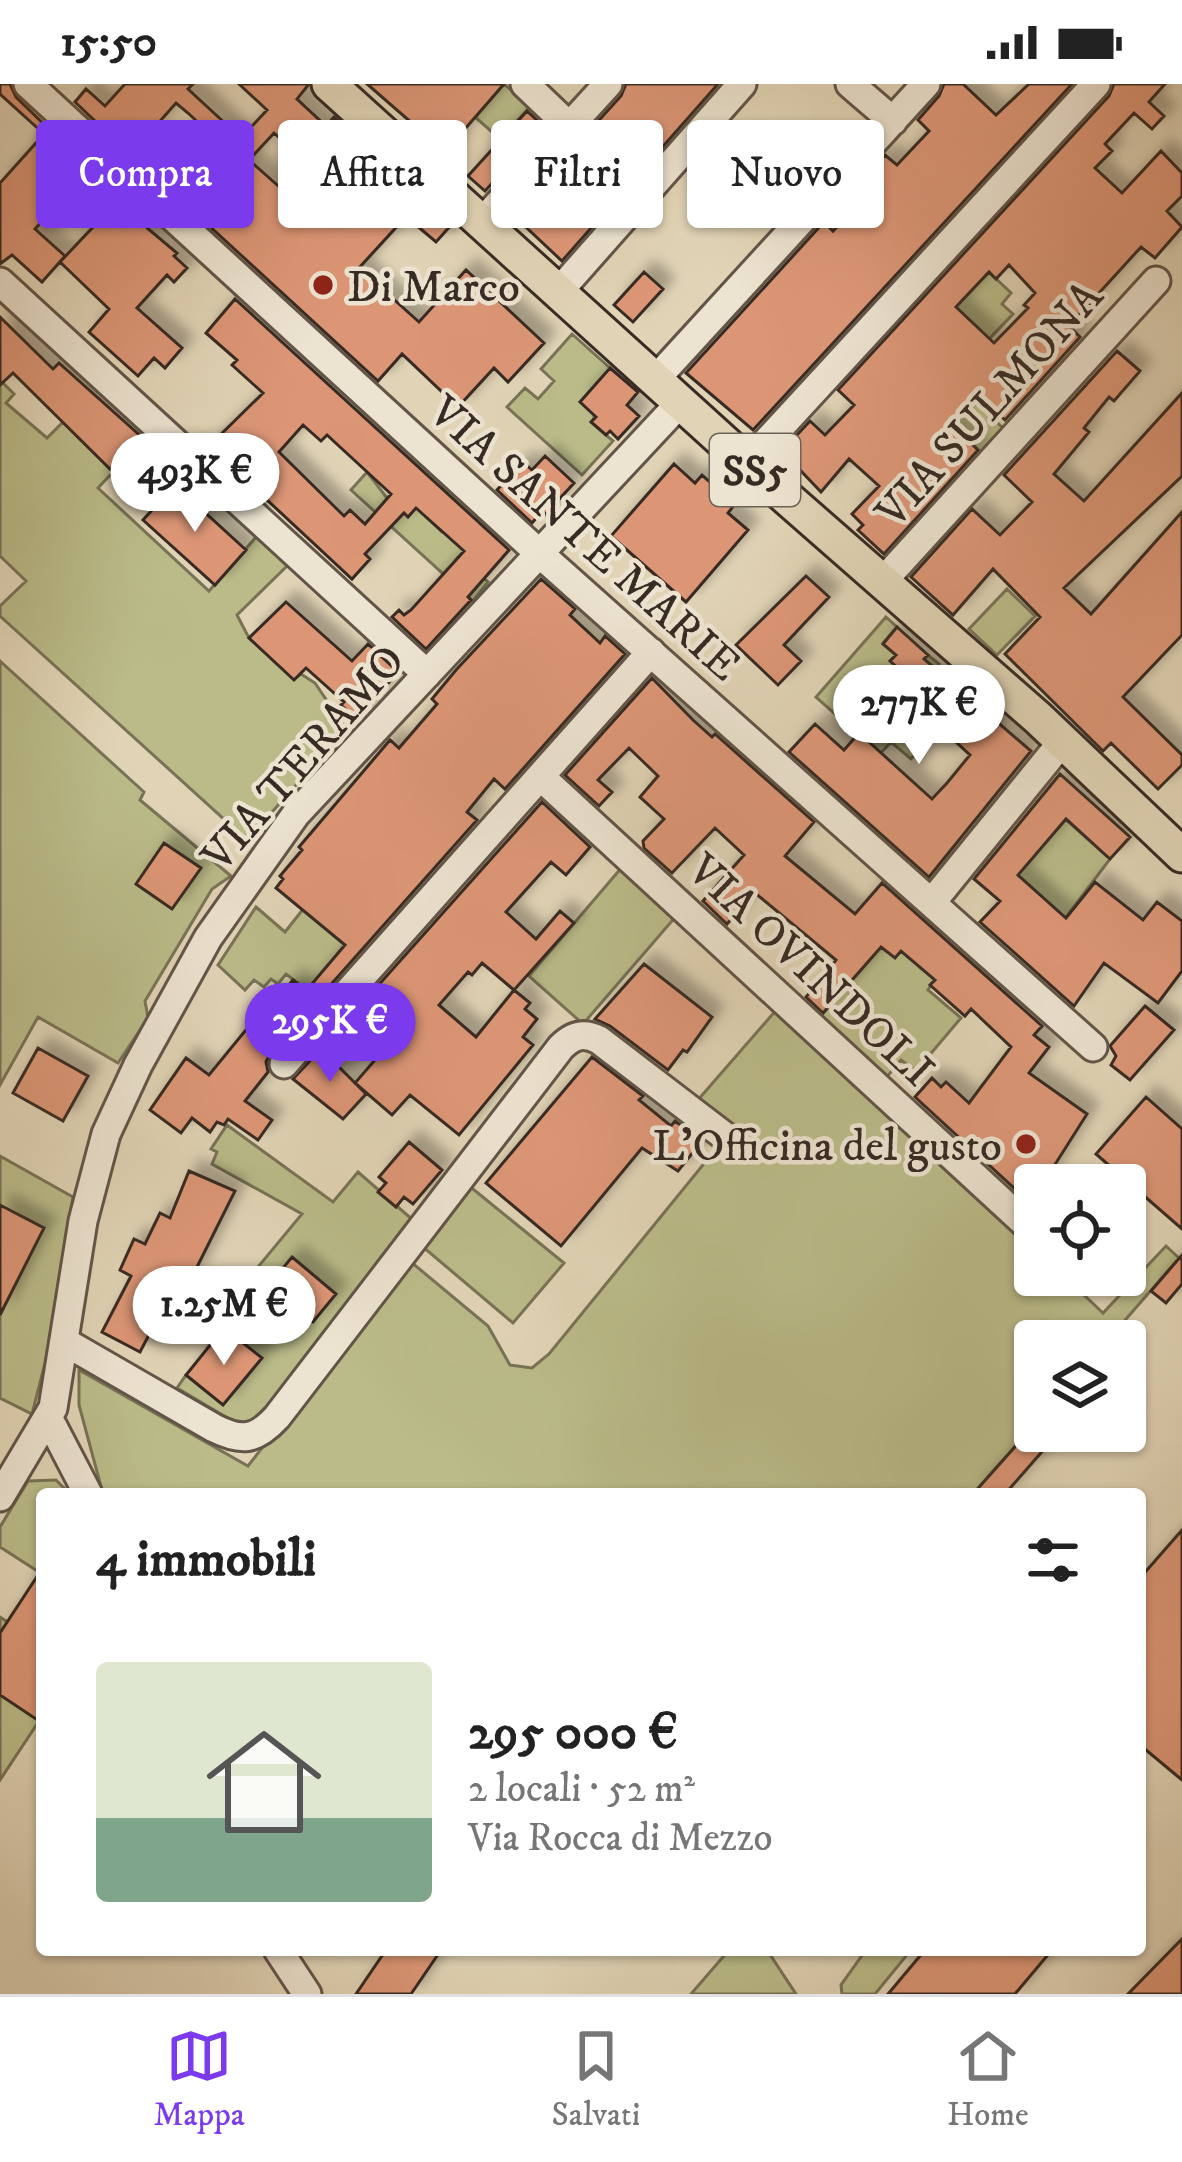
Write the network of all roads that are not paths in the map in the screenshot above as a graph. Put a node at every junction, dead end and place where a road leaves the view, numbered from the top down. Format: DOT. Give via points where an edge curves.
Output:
graph roads {
  1 [pos="28,84"];
  2 [pos="329,84"];
  3 [pos="525,84"];
  4 [pos="608,84"];
  5 [pos="742,84"];
  6 [pos="850,84"];
  7 [pos="926,84"];
  8 [pos="1096,84"];
  9 [pos="563,120"];
  10 [pos="575,120"];
  11 [pos="893,121"];
  12 [pos="491,212"];
  13 [pos="482,222"];
  14 [pos="1156,281"];
  15 [pos="0,282"];
  16 [pos="559,291"];
  17 [pos="655,380"];
  18 [pos="680,403"];
  19 [pos="747,464"];
  20 [pos="540,554"];
  21 [pos="883,581"];
  22 [pos="651,652"];
  23 [pos="427,674"];
  24 [pos="1063,742"];
  25 [pos="541,777"];
  26 [pos="1177,841"];
  27 [pos="932,902"];
  28 [pos="1093,1047"];
  29 [pos="284,1064"];
  30 [pos="731,1141"];
  31 [pos="1014,1212"];
  32 [pos="65,1342"];
  33 [pos="49,1419"];
  34 [pos="85,1488"];
  35 [pos="0,1497"];
  36 [pos="282,1956"];
  37 [pos="308,1994"];
  1 -- 20 [label="street, VIA SANTE MARIE"];
  2 -- 13 [label="main road, SS5"];
  3 -- 9 [label="street"];
  4 -- 10 [label="street"];
  5 -- 16 [label="street"];
  6 -- 11 [label="street"];
  7 -- 11 [label="street"];
  8 -- 19 [label="street"];
  11 -- 17 [label="street"];
  12 -- 13 [label="street"];
  13 -- 16 [label="main road, SS5"];
  14 -- 21 [label="street, VIA SULMONA"];
  15 -- 23 [label="street"];
  16 -- 17 [label="main road, SS5"];
  17 -- 18 [label="main road, SS5"];
  18 -- 19 [label="main road, SS5"];
  18 -- 20 [label="street, VIA TERAMO"];
  19 -- 21 [label="main road, SS5"];
  20 -- 22 [label="street, VIA SANTE MARIE"];
  20 -- 23 [label="street, VIA TERAMO"];
  21 -- 24 [label="main road, SS5"];
  22 -- 25 [label="street"];
  22 -- 27 [label="street, VIA SANTE MARIE"];
  23 -- 32 [label="street, VIA TERAMO" via="296,814 176,994 96,1164"];
  24 -- 26 [label="main road, SS5"];
  24 -- 27 [label="street"];
  25 -- 29 [label="street"];
  25 -- 31 [label="street, VIA OVINDOLI"];
  27 -- 28 [label="street, VIA SANTE MARIE"];
  30 -- 32 [label="street" via="599,1040 573,1037 264,1431 232,1437"];
  32 -- 33 [label="street, VIA TERAMO"];
  33 -- 34 [label="street"];
  33 -- 35 [label="street, VIA TERAMO"];
  36 -- 37 [label="street"];
}
